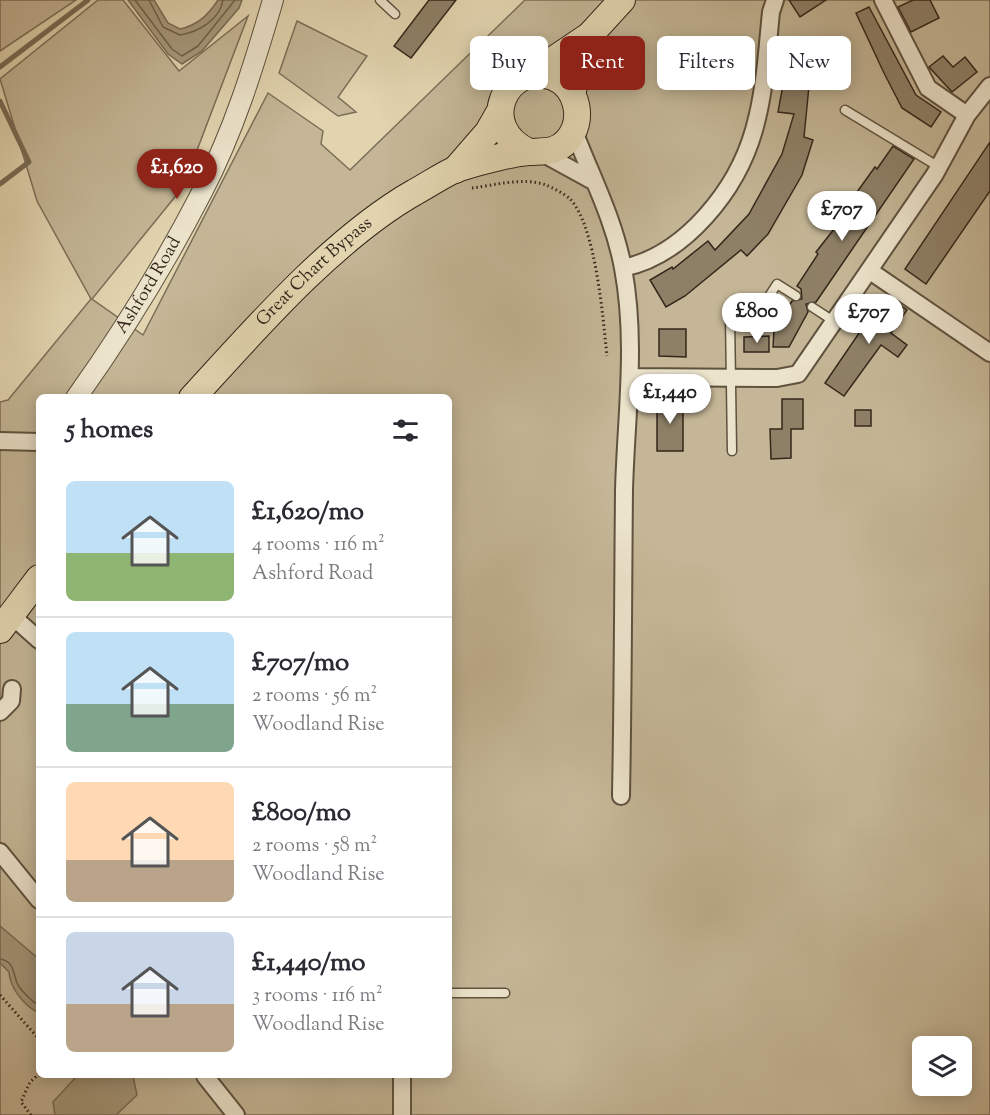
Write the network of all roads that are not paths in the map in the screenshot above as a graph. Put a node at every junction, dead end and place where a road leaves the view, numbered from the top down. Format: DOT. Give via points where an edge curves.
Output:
graph roads {
  1 [pos="273,0"];
  2 [pos="380,0"];
  3 [pos="622,0"];
  4 [pos="775,0"];
  5 [pos="883,0"];
  6 [pos="395,14"];
  7 [pos="590,35"];
  8 [pos="548,63"];
  9 [pos="548,77"];
  10 [pos="990,86"];
  11 [pos="508,90"];
  12 [pos="572,93"];
  13 [pos="845,110"];
  14 [pos="500,111"];
  15 [pos="967,115"];
  16 [pos="574,131"];
  17 [pos="536,152"];
  18 [pos="939,167"];
  19 [pos="459,180"];
  20 [pos="593,181"];
  21 [pos="623,268"];
  22 [pos="870,271"];
  23 [pos="796,296"];
  24 [pos="766,301"];
  25 [pos="812,307"];
  26 [pos="730,317"];
  27 [pos="835,322"];
  28 [pos="990,353"];
  29 [pos="631,377"];
  30 [pos="732,378"];
  31 [pos="79,394"];
  32 [pos="196,394"];
  33 [pos="0,441"];
  34 [pos="36,442"];
  35 [pos="732,451"];
  36 [pos="36,582"];
  37 [pos="5,623"];
  38 [pos="36,638"];
  39 [pos="12,689"];
  40 [pos="0,712"];
  41 [pos="621,796"];
  42 [pos="0,852"];
  43 [pos="36,890"];
  44 [pos="452,993"];
  45 [pos="505,993"];
  46 [pos="207,1078"];
  47 [pos="402,1078"];
  48 [pos="236,1115"];
  49 [pos="402,1115"];
  1 -- 31 [label="street, Ashford Road" via="252,72 203,191 147,292"];
  2 -- 6 [label="lane"];
  3 -- 7 [label="main road"];
  4 -- 21 [label="street" via="760,108 738,170 691,230 650,260"];
  5 -- 15 [label="street" via="928,88"];
  7 -- 8 [label="main road"];
  7 -- 12 [label="main road"];
  9 -- 12 [label="main road"];
  10 -- 15 [label="street"];
  11 -- 14 [label="main road"];
  12 -- 16 [label="main road" via="578,118"];
  13 -- 18 [label="lane"];
  14 -- 17 [label="main road" via="507,137 517,146"];
  14 -- 19 [label="main road, Great Chart Bypass"];
  15 -- 18 [label="street"];
  16 -- 17 [label="main road" via="555,149"];
  16 -- 20 [label="street"];
  17 -- 19 [label="main road, Great Chart Bypass"];
  17 -- 20 [label="street"];
  18 -- 22 [label="street"];
  19 -- 32 [label="main road, Great Chart Bypass" via="374,218 321,263"];
  20 -- 21 [label="street" via="609,215"];
  21 -- 29 [label="street"];
  22 -- 27 [label="street"];
  22 -- 28 [label="street"];
  23 -- 24 [label="lane" via="777,284"];
  25 -- 27 [label="lane"];
  26 -- 30 [label="lane"];
  27 -- 30 [label="street" via="798,374"];
  29 -- 30 [label="street"];
  29 -- 41 [label="street" via="624,488"];
  30 -- 35 [label="lane"];
  33 -- 34 [label="street"];
  36 -- 37 [label="main road"];
  37 -- 38 [label="street"];
  39 -- 40 [label="street" via="11,701"];
  42 -- 43 [label="street"];
  44 -- 45 [label="lane"];
  46 -- 48 [label="street"];
  47 -- 49 [label="street"];
}
